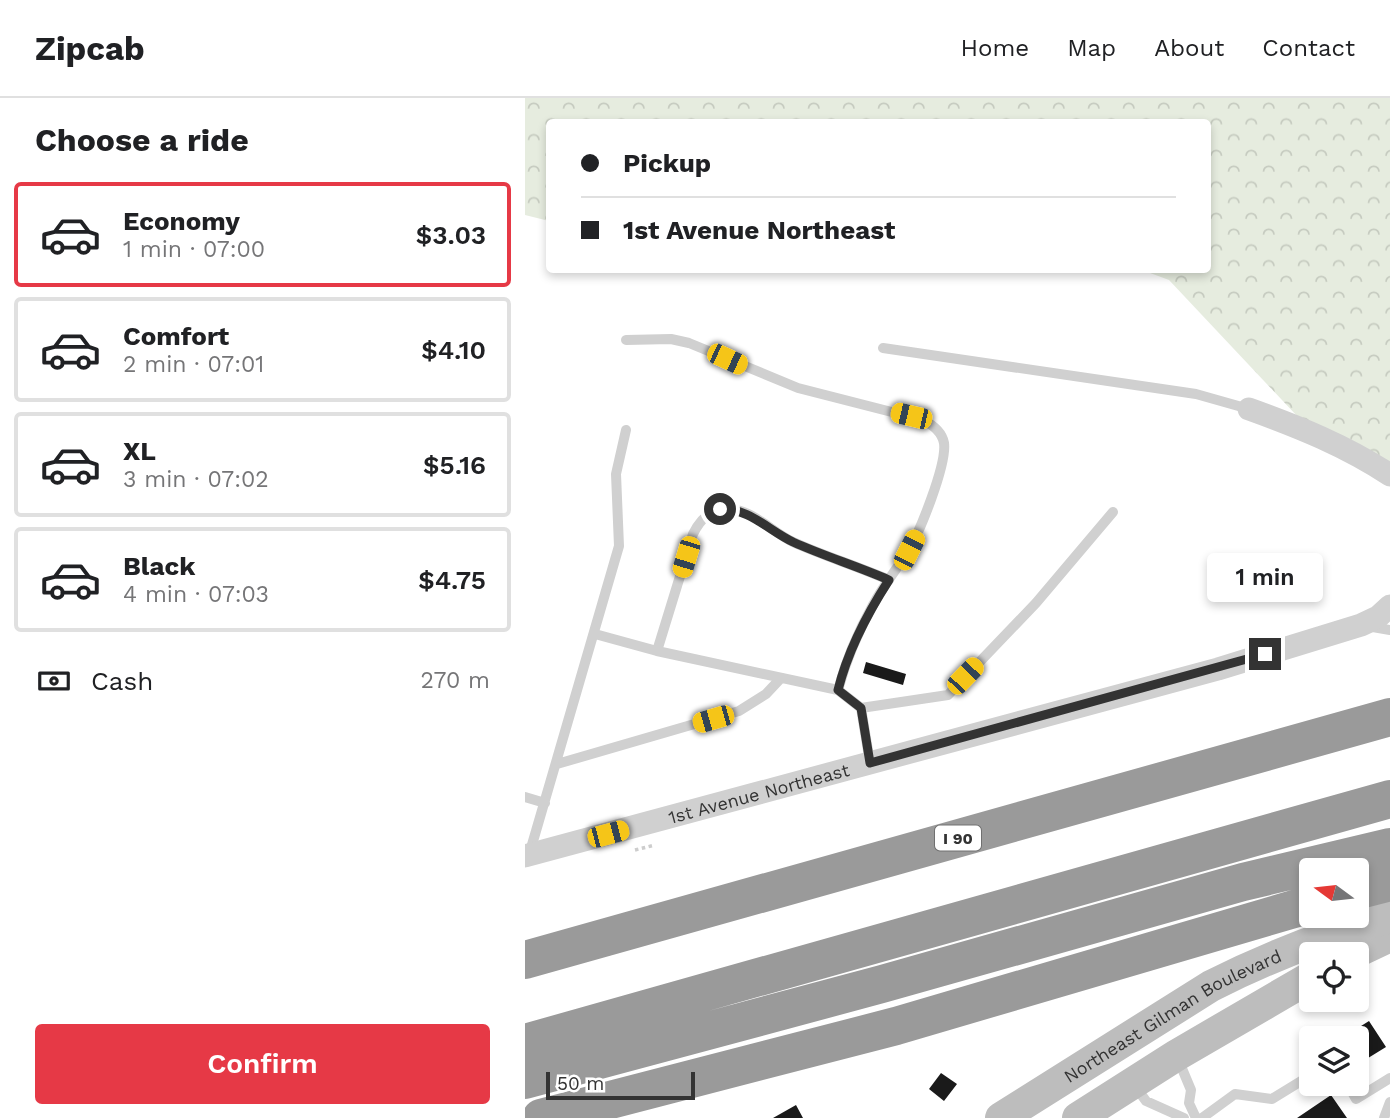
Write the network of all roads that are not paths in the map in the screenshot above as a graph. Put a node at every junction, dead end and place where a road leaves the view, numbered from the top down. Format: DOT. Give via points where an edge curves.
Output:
graph roads {
  1 [pos="626,340"];
  2 [pos="883,348"];
  3 [pos="1249,409"];
  4 [pos="626,430"];
  5 [pos="1390,475"];
  6 [pos="1113,512"];
  7 [pos="889,580"];
  8 [pos="1390,606"];
  9 [pos="1361,625"];
  10 [pos="1390,630"];
  11 [pos="595,634"];
  12 [pos="657,651"];
  13 [pos="781,678"];
  14 [pos="838,690"];
  15 [pos="861,708"];
  16 [pos="1390,717"];
  17 [pos="870,763"];
  18 [pos="557,764"];
  19 [pos="525,797"];
  20 [pos="1390,799"];
  21 [pos="545,803"];
  22 [pos="1390,847"];
  23 [pos="527,856"];
  24 [pos="1390,882"];
  25 [pos="1369,888"];
  26 [pos="1299,908"];
  27 [pos="1390,917"];
  28 [pos="1390,936"];
  29 [pos="1369,946"];
  30 [pos="525,960"];
  31 [pos="1299,983"];
  32 [pos="1152,1021"];
  33 [pos="525,1043"];
  34 [pos="1177,1055"];
  35 [pos="1390,1078"];
  36 [pos="525,1080"];
  37 [pos="1299,1082"];
  38 [pos="1133,1083"];
  39 [pos="1369,1091"];
  40 [pos="1390,1102"];
  41 [pos="541,1118"];
  42 [pos="1001,1118"];
  43 [pos="1078,1118"];
  44 [pos="1184,1118"];
  45 [pos="1196,1118"];
  46 [pos="1202,1118"];
  47 [pos="1384,1118"];
  1 -- 7 [label="lane" via="689,343 798,388 923,420 937,429 944,443 941,465 916,535"];
  2 -- 3 [label="lane" via="1170,390"];
  3 -- 5 [label="street" via="1313,433"];
  4 -- 11 [label="lane" via="616,474 619,546"];
  6 -- 15 [label="lane" via="1036,603 948,695"];
  7 -- 12 [label="lane" via="791,541 743,512 711,512 693,534"];
  7 -- 14 [label="lane" via="854,643"];
  8 -- 9 [label="street, 1st Avenue Northeast"];
  9 -- 10 [label="lane"];
  9 -- 17 [label="street, 1st Avenue Northeast" via="1218,669"];
  11 -- 12 [label="lane"];
  11 -- 18 [label="lane"];
  12 -- 13 [label="lane"];
  13 -- 14 [label="lane"];
  13 -- 18 [label="lane" via="739,711"];
  14 -- 15 [label="lane"];
  15 -- 17 [label="lane"];
  16 -- 30 [label="highway, I 90"];
  17 -- 23 [label="street, 1st Avenue Northeast"];
  18 -- 21 [label="lane"];
  19 -- 21 [label="lane"];
  20 -- 33 [label="highway"];
  21 -- 23 [label="lane"];
  22 -- 36 [label="highway" via="1199,894"];
  24 -- 25 [label="highway"];
  26 -- 41 [label="highway" via="896,1026"];
  27 -- 32 [label="street, Northeast Gilman Boulevard" via="1247,968"];
  28 -- 29 [label="street"];
  31 -- 34 [label="street, Northeast Gilman Boulevard"];
  32 -- 34 [label="street"];
  32 -- 42 [label="street, Northeast Gilman Boulevard"];
  34 -- 38 [label="street, Northeast Gilman Boulevard"];
  34 -- 45 [label="lane"];
  35 -- 39 [label="lane"];
  37 -- 46 [label="lane" via="1272,1099 1235,1094"];
  38 -- 43 [label="street, Northeast Gilman Boulevard"];
  38 -- 44 [label="lane" via="1146,1101"];
  40 -- 47 [label="lane"];
}
